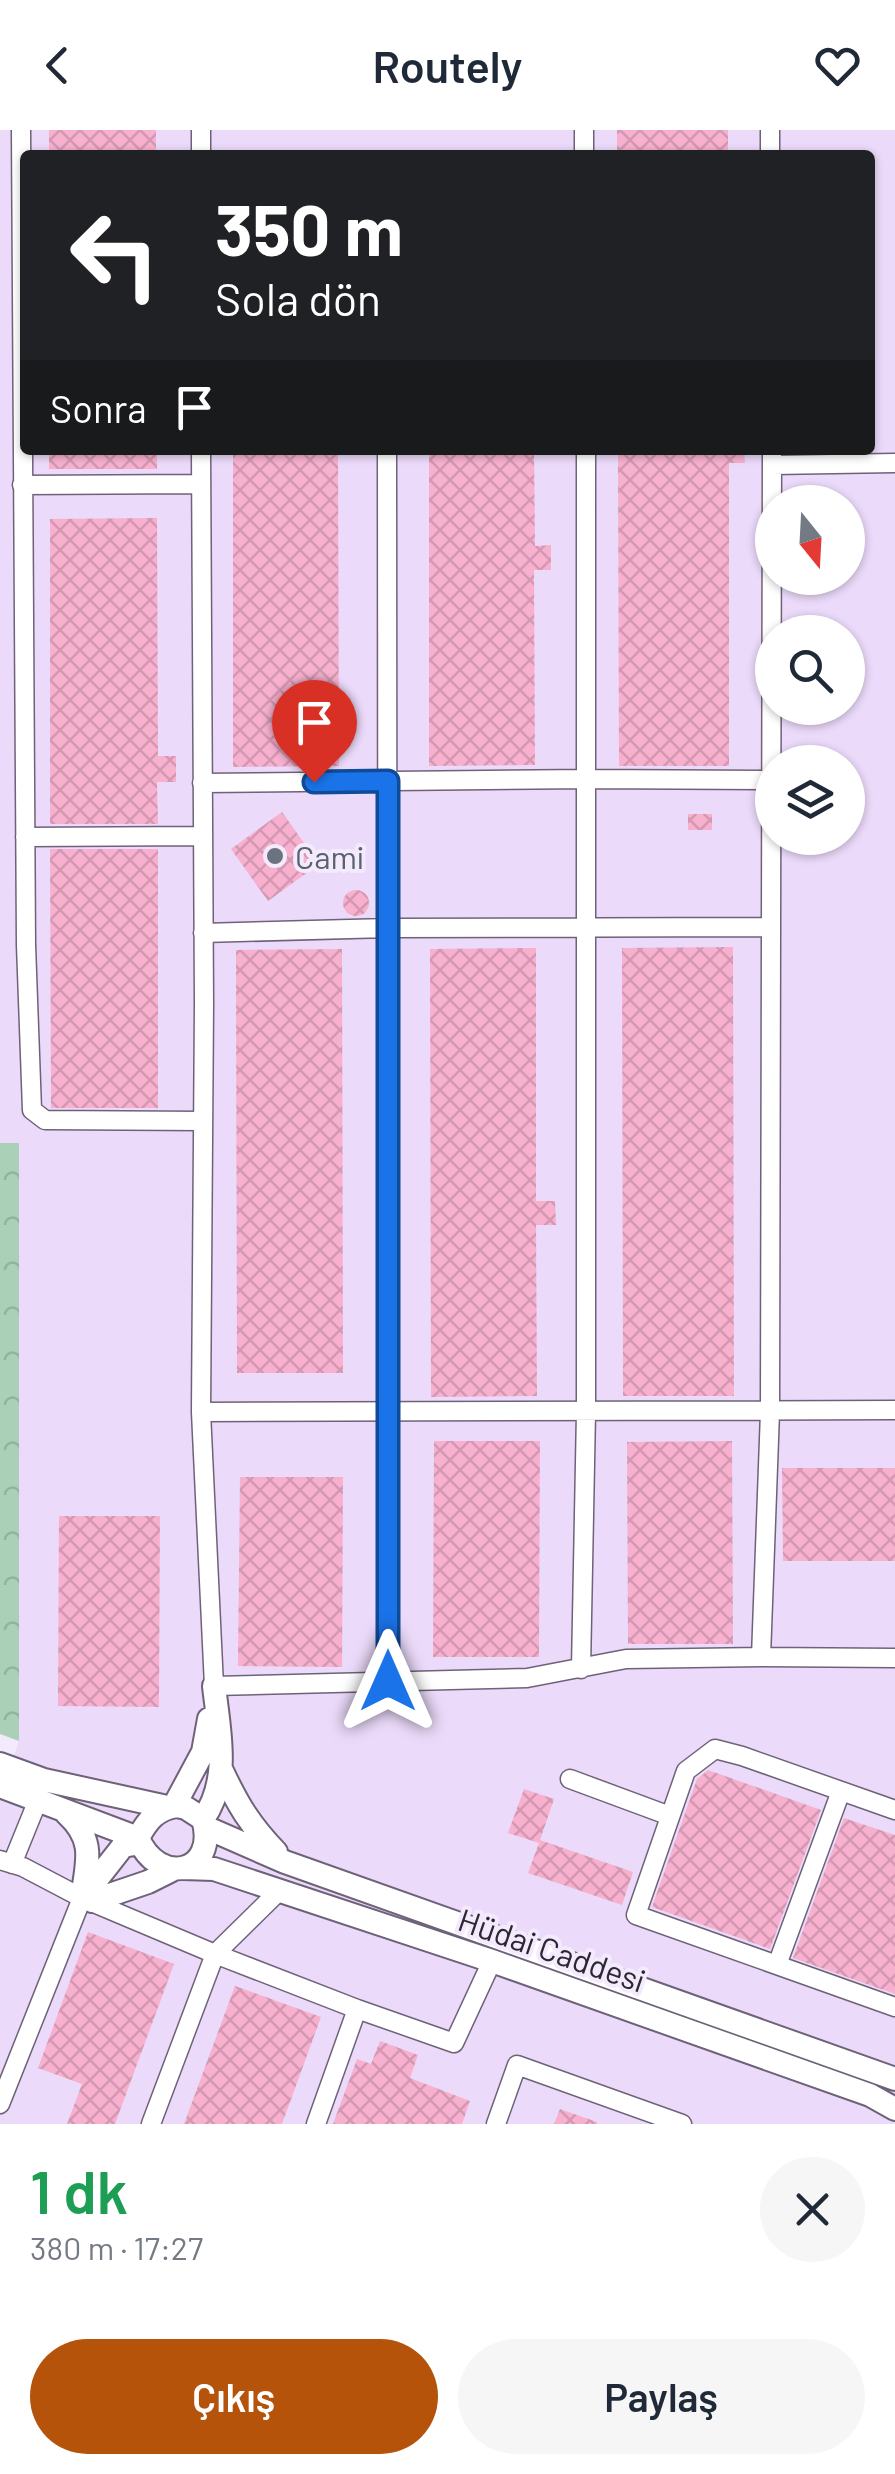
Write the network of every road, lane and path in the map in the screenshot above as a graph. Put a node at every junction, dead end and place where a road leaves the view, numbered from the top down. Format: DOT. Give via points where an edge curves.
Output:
graph roads {
  1 [pos="22,455"];
  2 [pos="201,455"];
  3 [pos="388,455"];
  4 [pos="586,455"];
  5 [pos="772,458"];
  6 [pos="895,463"];
  7 [pos="201,484"];
  8 [pos="22,485"];
  9 [pos="771,745"];
  10 [pos="587,779"];
  11 [pos="755,780"];
  12 [pos="388,781"];
  13 [pos="202,784"];
  14 [pos="202,836"];
  15 [pos="25,837"];
  16 [pos="771,855"];
  17 [pos="587,927"];
  18 [pos="771,927"];
  19 [pos="388,928"];
  20 [pos="203,933"];
  21 [pos="203,1121"];
  22 [pos="895,1410"];
  23 [pos="201,1412"];
  24 [pos="388,1412"];
  25 [pos="586,1412"];
  26 [pos="770,1412"];
  27 [pos="761,1657"];
  28 [pos="895,1658"];
  29 [pos="581,1669"];
  30 [pos="388,1681"];
  31 [pos="214,1686"];
  32 [pos="0,1764"];
  33 [pos="222,1771"];
  34 [pos="570,1780"];
  35 [pos="0,1786"];
  36 [pos="841,1791"];
  37 [pos="38,1800"];
  38 [pos="170,1807"];
  39 [pos="61,1809"];
  40 [pos="895,1810"];
  41 [pos="670,1816"];
  42 [pos="204,1823"];
  43 [pos="139,1841"];
  44 [pos="6,1862"];
  45 [pos="286,1862"];
  46 [pos="178,1869"];
  47 [pos="279,1891"];
  48 [pos="87,1899"];
  49 [pos="215,1954"];
  50 [pos="492,1961"];
  51 [pos="777,1965"];
  52 [pos="895,2006"];
  53 [pos="357,2010"];
  54 [pos="895,2079"];
  55 [pos="0,2104"];
  56 [pos="895,2109"];
  57 [pos="151,2124"];
  58 [pos="316,2124"];
  59 [pos="496,2124"];
  60 [pos="682,2124"];
  1 -- 8 [label="street"];
  2 -- 7 [label="street"];
  3 -- 12 [label="street"];
  4 -- 10 [label="street"];
  5 -- 6 [label="street"];
  5 -- 9 [label="street"];
  7 -- 8 [label="street"];
  7 -- 13 [label="street"];
  8 -- 15 [label="street"];
  10 -- 11 [label="street"];
  10 -- 12 [label="street"];
  10 -- 17 [label="street"];
  12 -- 13 [label="street"];
  12 -- 19 [label="street"];
  13 -- 14 [label="street"];
  14 -- 15 [label="street"];
  14 -- 20 [label="street"];
  15 -- 21 [label="street" via="32,1110 44,1120"];
  16 -- 18 [label="street"];
  17 -- 18 [label="street"];
  17 -- 19 [label="street"];
  17 -- 25 [label="street"];
  18 -- 26 [label="street"];
  19 -- 20 [label="street"];
  19 -- 24 [label="street"];
  20 -- 21 [label="street"];
  21 -- 23 [label="street"];
  22 -- 26 [label="street"];
  23 -- 24 [label="street"];
  23 -- 31 [label="street"];
  24 -- 25 [label="street"];
  24 -- 30 [label="street"];
  25 -- 26 [label="street"];
  25 -- 29 [label="street"];
  26 -- 27 [label="street"];
  27 -- 28 [label="street"];
  27 -- 29 [label="street" via="626,1659"];
  29 -- 30 [label="street" via="527,1678"];
  30 -- 31 [label="street"];
  31 -- 33 [label="street"];
  31 -- 38 [label="street" via="204,1752"];
  32 -- 38 [label="street"];
  33 -- 42 [label="street"];
  33 -- 45 [label="street" via="239,1808"];
  34 -- 41 [label="street"];
  35 -- 37 [label="street"];
  36 -- 40 [label="street"];
  36 -- 41 [label="street" via="716,1750 686,1771"];
  36 -- 51 [label="street"];
  37 -- 39 [label="street"];
  37 -- 44 [label="street"];
  38 -- 42 [label="street" via="186,1808"];
  38 -- 43 [label="street" via="150,1819"];
  39 -- 43 [label="street"];
  39 -- 48 [label="street" via="83,1829"];
  41 -- 51 [label="street" via="636,1916"];
  42 -- 45 [label="street, Hüdai Caddesi"];
  42 -- 46 [label="street" via="204,1852"];
  43 -- 46 [label="street" via="149,1858"];
  43 -- 48 [label="street" via="123,1846"];
  44 -- 48 [label="street"];
  45 -- 54 [label="street, Hüdai Caddesi"];
  46 -- 47 [label="street, Hüdai Caddesi" via="214,1869"];
  46 -- 48 [label="street"];
  47 -- 49 [label="street"];
  47 -- 50 [label="street, Hüdai Caddesi"];
  48 -- 49 [label="street"];
  48 -- 55 [label="street"];
  49 -- 53 [label="street"];
  49 -- 57 [label="street"];
  50 -- 53 [label="street" via="454,2043"];
  50 -- 56 [label="street, Hüdai Caddesi"];
  51 -- 52 [label="street"];
  53 -- 58 [label="street"];
  59 -- 60 [label="street" via="517,2065"];
}
